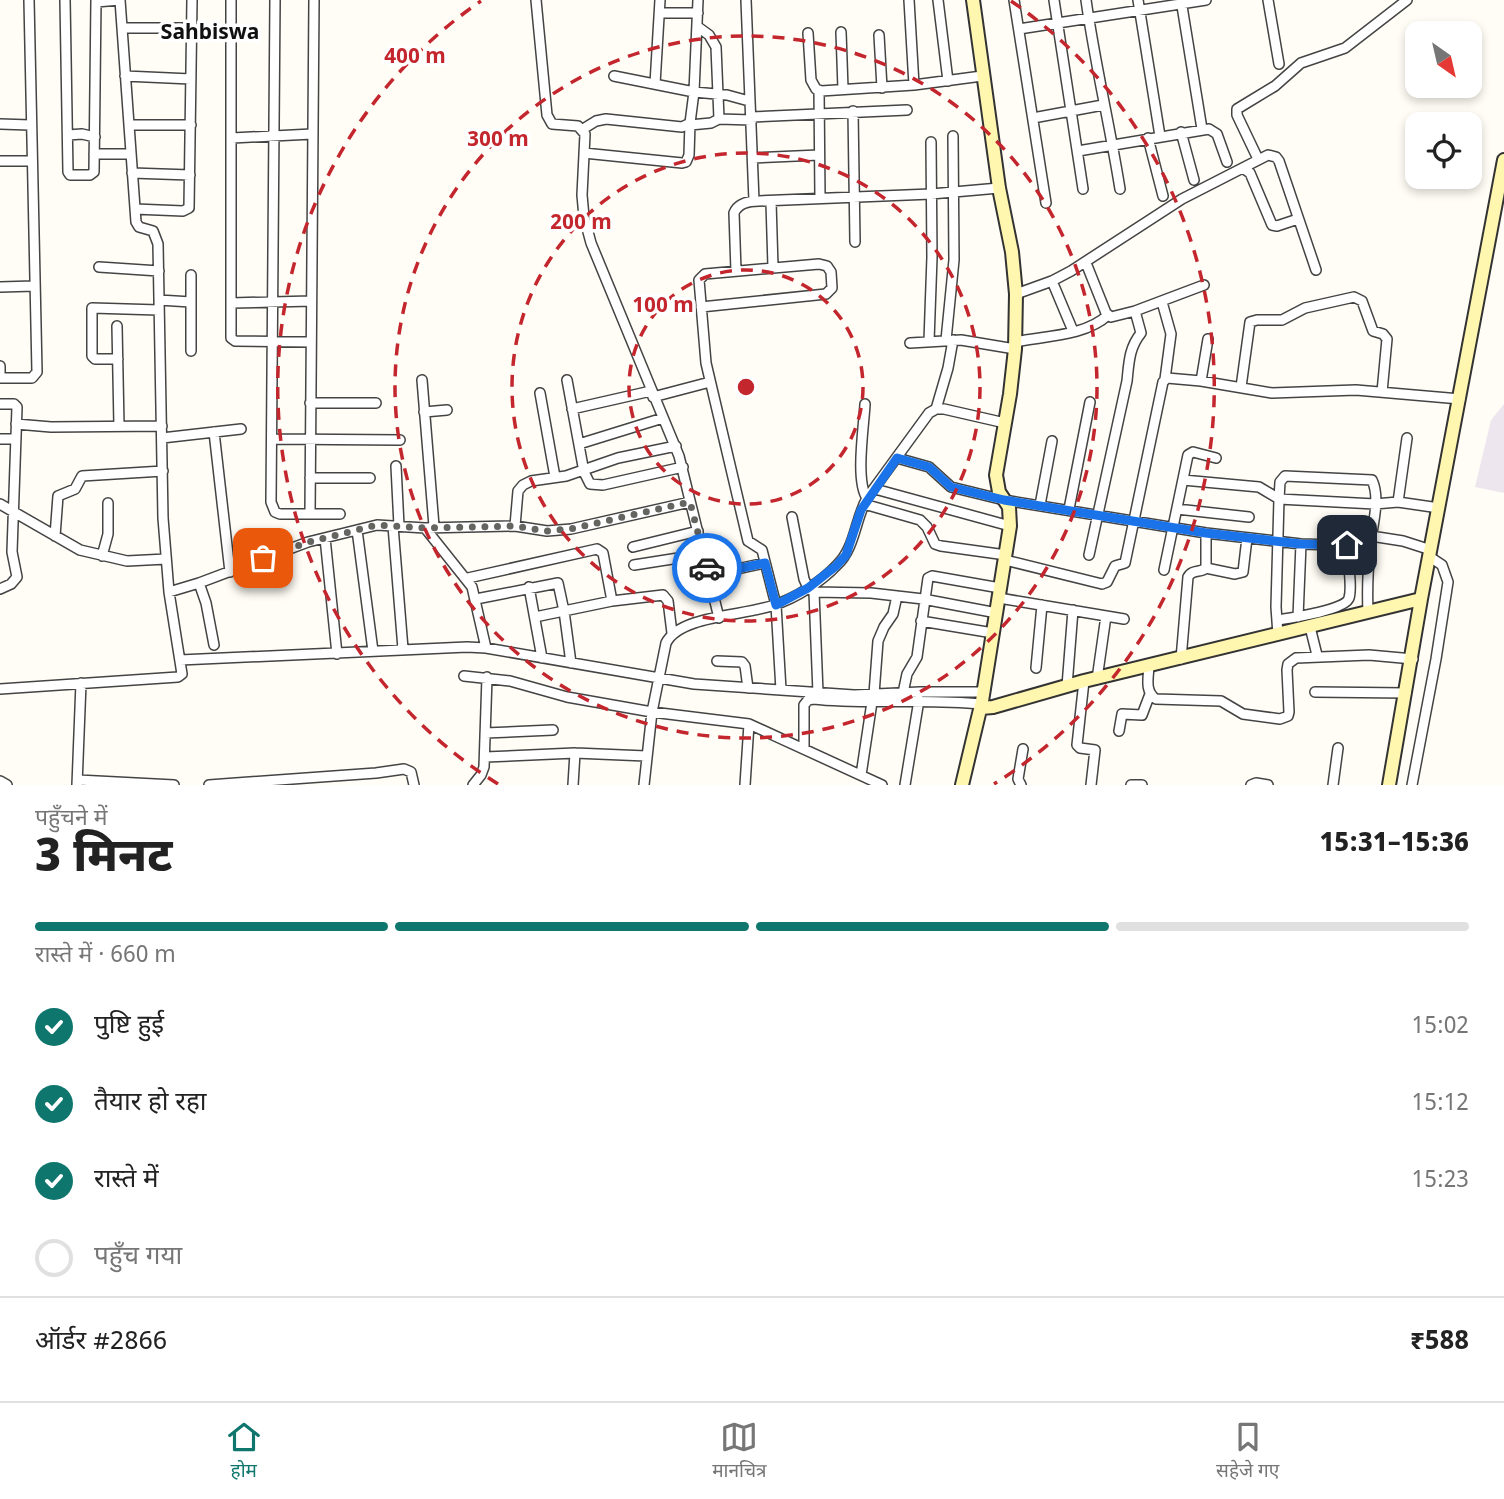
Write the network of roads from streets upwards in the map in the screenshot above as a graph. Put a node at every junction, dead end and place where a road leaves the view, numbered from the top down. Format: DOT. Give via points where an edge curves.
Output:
graph roads {
  1 [pos="29,0"];
  2 [pos="65,0"];
  3 [pos="192,0"];
  4 [pos="231,0"];
  5 [pos="275,0"];
  6 [pos="314,0"];
  7 [pos="536,0"];
  8 [pos="660,0"];
  9 [pos="698,0"];
  10 [pos="746,0"];
  11 [pos="909,0"];
  12 [pos="938,0"];
  13 [pos="974,0"];
  14 [pos="1014,0"];
  15 [pos="1054,0"];
  16 [pos="1086,0"];
  17 [pos="1206,0"];
  18 [pos="1268,0"];
  19 [pos="1407,0"];
  20 [pos="96,1"];
  21 [pos="1181,2"];
  22 [pos="1139,5"];
  23 [pos="698,12"];
  24 [pos="660,13"];
  25 [pos="1088,17"];
  26 [pos="1058,22"];
  27 [pos="698,27"];
  28 [pos="191,28"];
  29 [pos="122,29"];
  30 [pos="1019,29"];
  31 [pos="841,32"];
  32 [pos="808,33"];
  33 [pos="879,35"];
  34 [pos="1279,64"];
  35 [pos="125,76"];
  36 [pos="614,76"];
  37 [pos="982,76"];
  38 [pos="191,79"];
  39 [pos="948,81"];
  40 [pos="655,84"];
  41 [pos="914,85"];
  42 [pos="882,88"];
  43 [pos="843,89"];
  44 [pos="818,90"];
  45 [pos="694,92"];
  46 [pos="717,93"];
  47 [pos="750,101"];
  48 [pos="1103,105"];
  49 [pos="907,110"];
  50 [pos="853,111"];
  51 [pos="819,112"];
  52 [pos="1072,112"];
  53 [pos="752,118"];
  54 [pos="1033,118"];
  55 [pos="719,119"];
  56 [pos="0,124"];
  57 [pos="690,124"];
  58 [pos="30,125"];
  59 [pos="129,125"];
  60 [pos="191,125"];
  61 [pos="583,129"];
  62 [pos="1202,129"];
  63 [pos="1181,132"];
  64 [pos="312,134"];
  65 [pos="68,135"];
  66 [pos="274,135"];
  67 [pos="953,136"];
  68 [pos="1160,136"];
  69 [pos="95,137"];
  70 [pos="232,138"];
  71 [pos="1147,138"];
  72 [pos="931,142"];
  73 [pos="1112,144"];
  74 [pos="1078,150"];
  75 [pos="584,153"];
  76 [pos="94,154"];
  77 [pos="131,154"];
  78 [pos="819,155"];
  79 [pos="753,158"];
  80 [pos="1258,159"];
  81 [pos="1504,160"];
  82 [pos="0,161"];
  83 [pos="31,161"];
  84 [pos="1227,162"];
  85 [pos="1243,167"];
  86 [pos="132,173"];
  87 [pos="190,175"];
  88 [pos="1194,180"];
  89 [pos="999,188"];
  90 [pos="1083,189"];
  91 [pos="1120,189"];
  92 [pos="954,192"];
  93 [pos="931,194"];
  94 [pos="1163,196"];
  95 [pos="854,197"];
  96 [pos="820,198"];
  97 [pos="754,201"];
  98 [pos="771,202"];
  99 [pos="1046,203"];
  100 [pos="135,209"];
  101 [pos="1298,219"];
  102 [pos="855,242"];
  103 [pos="1086,263"];
  104 [pos="99,267"];
  105 [pos="773,267"];
  106 [pos="1316,270"];
  107 [pos="159,271"];
  108 [pos="736,271"];
  109 [pos="191,275"];
  110 [pos="1052,281"];
  111 [pos="1204,285"];
  112 [pos="34,286"];
  113 [pos="0,287"];
  114 [pos="1016,294"];
  115 [pos="312,301"];
  116 [pos="191,302"];
  117 [pos="273,302"];
  118 [pos="1162,302"];
  119 [pos="231,303"];
  120 [pos="159,305"];
  121 [pos="701,307"];
  122 [pos="1135,311"];
  123 [pos="1108,316"];
  124 [pos="117,326"];
  125 [pos="1073,331"];
  126 [pos="1208,339"];
  127 [pos="949,340"];
  128 [pos="929,341"];
  129 [pos="273,342"];
  130 [pos="311,342"];
  131 [pos="910,343"];
  132 [pos="1015,345"];
  133 [pos="191,351"];
  134 [pos="118,359"];
  135 [pos="0,366"];
  136 [pos="0,378"];
  137 [pos="1165,379"];
  138 [pos="422,380"];
  139 [pos="567,380"];
  140 [pos="1201,381"];
  141 [pos="710,382"];
  142 [pos="1241,387"];
  143 [pos="1381,391"];
  144 [pos="540,393"];
  145 [pos="652,394"];
  146 [pos="1450,398"];
  147 [pos="1090,402"];
  148 [pos="310,403"];
  149 [pos="376,403"];
  150 [pos="0,404"];
  151 [pos="865,404"];
  152 [pos="936,408"];
  153 [pos="572,409"];
  154 [pos="447,410"];
  155 [pos="424,412"];
  156 [pos="663,418"];
  157 [pos="1005,423"];
  158 [pos="16,424"];
  159 [pos="119,426"];
  160 [pos="162,426"];
  161 [pos="241,429"];
  162 [pos="215,432"];
  163 [pos="162,438"];
  164 [pos="1407,438"];
  165 [pos="0,439"];
  166 [pos="16,439"];
  167 [pos="272,439"];
  168 [pos="310,439"];
  169 [pos="400,440"];
  170 [pos="1052,441"];
  171 [pos="579,444"];
  172 [pos="676,446"];
  173 [pos="897,458"];
  174 [pos="1216,458"];
  175 [pos="396,466"];
  176 [pos="683,467"];
  177 [pos="163,471"];
  178 [pos="584,472"];
  179 [pos="555,477"];
  180 [pos="310,478"];
  181 [pos="370,478"];
  182 [pos="1183,480"];
  183 [pos="875,489"];
  184 [pos="1279,499"];
  185 [pos="1004,500"];
  186 [pos="866,501"];
  187 [pos="690,502"];
  188 [pos="1398,502"];
  189 [pos="108,503"];
  190 [pos="0,504"];
  191 [pos="1375,504"];
  192 [pos="1040,505"];
  193 [pos="1430,507"];
  194 [pos="1069,509"];
  195 [pos="1177,509"];
  196 [pos="12,510"];
  197 [pos="310,514"];
  198 [pos="340,514"];
  199 [pos="1097,514"];
  200 [pos="792,517"];
  201 [pos="1249,517"];
  202 [pos="1135,520"];
  203 [pos="396,526"];
  204 [pos="515,526"];
  205 [pos="1010,526"];
  206 [pos="430,527"];
  207 [pos="1173,527"];
  208 [pos="357,530"];
  209 [pos="698,531"];
  210 [pos="1206,533"];
  211 [pos="55,536"];
  212 [pos="325,538"];
  213 [pos="1247,538"];
  214 [pos="1278,541"];
  215 [pos="1370,541"];
  216 [pos="1301,544"];
  217 [pos="633,547"];
  218 [pos="1425,550"];
  219 [pos="704,554"];
  220 [pos="1089,555"];
  221 [pos="102,556"];
  222 [pos="1005,558"];
  223 [pos="166,559"];
  224 [pos="765,563"];
  225 [pos="1349,564"];
  226 [pos="634,565"];
  227 [pos="1206,568"];
  228 [pos="1164,570"];
  229 [pos="230,572"];
  230 [pos="709,575"];
  231 [pos="468,578"];
  232 [pos="199,583"];
  233 [pos="529,587"];
  234 [pos="0,589"];
  235 [pos="811,590"];
  236 [pos="169,592"];
  237 [pos="1000,593"];
  238 [pos="897,596"];
  239 [pos="476,599"];
  240 [pos="923,599"];
  241 [pos="1421,599"];
  242 [pos="612,601"];
  243 [pos="776,605"];
  244 [pos="1042,605"];
  245 [pos="1073,610"];
  246 [pos="564,611"];
  247 [pos="997,612"];
  248 [pos="1368,612"];
  249 [pos="1106,616"];
  250 [pos="535,617"];
  251 [pos="1298,617"];
  252 [pos="719,618"];
  253 [pos="1124,619"];
  254 [pos="1277,620"];
  255 [pos="921,621"];
  256 [pos="1310,627"];
  257 [pos="672,633"];
  258 [pos="993,633"];
  259 [pos="1278,635"];
  260 [pos="214,645"];
  261 [pos="486,648"];
  262 [pos="403,649"];
  263 [pos="373,651"];
  264 [pos="337,654"];
  265 [pos="1317,655"];
  266 [pos="542,658"];
  267 [pos="1181,659"];
  268 [pos="1413,659"];
  269 [pos="717,661"];
  270 [pos="571,663"];
  271 [pos="181,667"];
  272 [pos="1149,667"];
  273 [pos="1036,668"];
  274 [pos="464,676"];
  275 [pos="487,677"];
  276 [pos="1090,680"];
  277 [pos="81,683"];
  278 [pos="657,685"];
  279 [pos="1067,686"];
  280 [pos="748,688"];
  281 [pos="0,689"];
  282 [pos="781,690"];
  283 [pos="1315,692"];
  284 [pos="817,693"];
  285 [pos="903,693"];
  286 [pos="1406,693"];
  287 [pos="1150,694"];
  288 [pos="873,698"];
  289 [pos="919,700"];
  290 [pos="982,700"];
  291 [pos="652,712"];
  292 [pos="749,724"];
  293 [pos="553,730"];
  294 [pos="1119,731"];
  295 [pos="485,733"];
  296 [pos="804,748"];
  297 [pos="1338,748"];
  298 [pos="1023,749"];
  299 [pos="575,753"];
  300 [pos="646,756"];
  301 [pos="485,757"];
  302 [pos="376,773"];
  303 [pos="861,775"];
  304 [pos="343,780"];
  305 [pos="0,781"];
  306 [pos="77,782"];
  307 [pos="307,782"];
  308 [pos="268,783"];
  309 [pos="230,784"];
  310 [pos="1018,784"];
  311 [pos="7,785"];
  312 [pos="174,785"];
  313 [pos="209,785"];
  314 [pos="377,785"];
  315 [pos="414,785"];
  316 [pos="473,785"];
  317 [pos="573,785"];
  318 [pos="644,785"];
  319 [pos="745,785"];
  320 [pos="882,785"];
  321 [pos="905,785"];
  322 [pos="962,785"];
  323 [pos="1091,785"];
  324 [pos="1131,785"];
  325 [pos="1142,785"];
  326 [pos="1251,785"];
  327 [pos="1268,785"];
  328 [pos="1333,785"];
  329 [pos="1389,785"];
  330 [pos="1412,785"];
  1 -- 58 [label="street"];
  2 -- 65 [label="street"];
  3 -- 28 [label="street"];
  4 -- 70 [label="street"];
  5 -- 66 [label="street"];
  6 -- 64 [label="street"];
  7 -- 61 [label="street" via="547,115 552,124"];
  8 -- 24 [label="street"];
  9 -- 23 [label="street"];
  10 -- 47 [label="street"];
  11 -- 41 [label="street"];
  12 -- 39 [label="street"];
  13 -- 37 [label="street"];
  14 -- 30 [label="street"];
  15 -- 26 [label="street"];
  16 -- 25 [label="street"];
  17 -- 21 [label="street"];
  18 -- 34 [label="street"];
  19 -- 80 [label="street" via="1345,48 1301,63 1275,86 1237,109"];
  20 -- 29 [label="street" via="120,0"];
  20 -- 69 [label="street"];
  21 -- 22 [label="street"];
  21 -- 62 [label="street"];
  22 -- 25 [label="street"];
  22 -- 68 [label="street"];
  23 -- 24 [label="street"];
  23 -- 27 [label="street"];
  24 -- 40 [label="street"];
  25 -- 26 [label="street"];
  25 -- 48 [label="street"];
  26 -- 30 [label="street"];
  26 -- 52 [label="street"];
  27 -- 45 [label="street"];
  27 -- 46 [label="street" via="716,47"];
  28 -- 29 [label="street"];
  28 -- 38 [label="street"];
  29 -- 35 [label="street"];
  30 -- 54 [label="street"];
  31 -- 43 [label="street"];
  32 -- 44 [label="street" via="811,80"];
  33 -- 42 [label="street"];
  35 -- 38 [label="street"];
  35 -- 59 [label="street"];
  36 -- 40 [label="street"];
  37 -- 39 [label="street"];
  37 -- 89 [label="street"];
  38 -- 60 [label="street"];
  39 -- 41 [label="street"];
  40 -- 45 [label="street"];
  41 -- 42 [label="street"];
  42 -- 43 [label="street"];
  43 -- 44 [label="street"];
  44 -- 51 [label="street"];
  45 -- 46 [label="street"];
  45 -- 57 [label="street"];
  46 -- 47 [label="street"];
  46 -- 55 [label="street"];
  47 -- 53 [label="street"];
  48 -- 52 [label="street"];
  48 -- 73 [label="street"];
  49 -- 50 [label="street"];
  50 -- 51 [label="street"];
  50 -- 95 [label="street"];
  51 -- 53 [label="street"];
  51 -- 78 [label="street"];
  52 -- 54 [label="street"];
  52 -- 74 [label="street"];
  53 -- 55 [label="street"];
  53 -- 79 [label="street"];
  54 -- 99 [label="street"];
  55 -- 57 [label="street"];
  56 -- 58 [label="street"];
  57 -- 61 [label="street" via="606,119"];
  57 -- 75 [label="street" via="686,162"];
  58 -- 83 [label="street"];
  59 -- 60 [label="street"];
  59 -- 77 [label="street"];
  60 -- 87 [label="street"];
  61 -- 75 [label="street"];
  62 -- 63 [label="street"];
  62 -- 84 [label="street" via="1217,134"];
  63 -- 68 [label="street"];
  63 -- 88 [label="street"];
  64 -- 66 [label="street"];
  64 -- 115 [label="street"];
  65 -- 69 [label="street"];
  65 -- 76 [label="street" via="70,175 94,174"];
  66 -- 70 [label="street"];
  66 -- 117 [label="street"];
  67 -- 92 [label="street"];
  68 -- 71 [label="street"];
  69 -- 76 [label="street"];
  70 -- 119 [label="street"];
  71 -- 73 [label="street"];
  71 -- 94 [label="street"];
  72 -- 93 [label="street"];
  73 -- 74 [label="street"];
  73 -- 91 [label="street"];
  74 -- 90 [label="street"];
  75 -- 145 [label="street" via="582,195 591,243"];
  76 -- 77 [label="street"];
  77 -- 86 [label="street"];
  78 -- 79 [label="street"];
  78 -- 96 [label="street"];
  79 -- 97 [label="street"];
  80 -- 85 [label="street"];
  80 -- 101 [label="street" via="1276,157"];
  81 -- 146 [label="street"];
  82 -- 83 [label="street"];
  83 -- 112 [label="street"];
  85 -- 101 [label="street" via="1250,173 1272,225"];
  85 -- 103 [label="street" via="1160,212"];
  86 -- 87 [label="street"];
  86 -- 100 [label="street"];
  87 -- 100 [label="street" via="190,208 186,211"];
  89 -- 92 [label="street"];
  89 -- 114 [label="street"];
  92 -- 93 [label="street"];
  92 -- 127 [label="street"];
  93 -- 95 [label="street"];
  93 -- 128 [label="street"];
  95 -- 96 [label="street"];
  95 -- 102 [label="street"];
  96 -- 98 [label="street"];
  97 -- 98 [label="street"];
  97 -- 108 [label="street" via="734,213"];
  98 -- 105 [label="street"];
  100 -- 107 [label="street" via="136,224 158,238"];
  101 -- 106 [label="street"];
  103 -- 110 [label="street"];
  103 -- 123 [label="street"];
  104 -- 107 [label="street"];
  105 -- 108 [label="street"];
  105 -- 121 [label="street" via="824,265 831,272 832,291"];
  107 -- 120 [label="street"];
  108 -- 121 [label="street" via="701,276"];
  109 -- 116 [label="street"];
  110 -- 114 [label="street"];
  110 -- 125 [label="street"];
  111 -- 118 [label="street"];
  112 -- 113 [label="street"];
  112 -- 136 [label="street" via="36,376"];
  114 -- 132 [label="street"];
  115 -- 117 [label="street"];
  115 -- 130 [label="street"];
  116 -- 120 [label="street"];
  116 -- 133 [label="street"];
  117 -- 119 [label="street"];
  117 -- 129 [label="street"];
  118 -- 122 [label="street"];
  118 -- 137 [label="street" via="1171,334"];
  119 -- 129 [label="street" via="232,340"];
  120 -- 134 [label="street" via="92,308 92,356"];
  120 -- 160 [label="street"];
  121 -- 141 [label="street"];
  122 -- 123 [label="street"];
  122 -- 199 [label="street" via="1141,333 1132,345"];
  123 -- 125 [label="street"];
  124 -- 134 [label="street"];
  125 -- 132 [label="street"];
  126 -- 140 [label="street"];
  127 -- 128 [label="street"];
  127 -- 132 [label="street"];
  127 -- 152 [label="street" via="948,368"];
  128 -- 131 [label="street"];
  129 -- 130 [label="street"];
  129 -- 167 [label="street"];
  130 -- 148 [label="street"];
  132 -- 157 [label="street"];
  134 -- 159 [label="street"];
  135 -- 136 [label="street"];
  137 -- 140 [label="street"];
  137 -- 202 [label="street"];
  138 -- 155 [label="street"];
  139 -- 153 [label="street"];
  140 -- 142 [label="street"];
  141 -- 145 [label="street"];
  141 -- 224 [label="street" via="748,541 762,550"];
  142 -- 143 [label="street" via="1287,394"];
  142 -- 143 [label="street" via="1250,322 1282,320 1305,308 1354,297 1362,301 1373,331 1387,339"];
  143 -- 146 [label="street"];
  144 -- 179 [label="street"];
  145 -- 153 [label="street"];
  145 -- 156 [label="street"];
  146 -- 193 [label="street"];
  147 -- 194 [label="street"];
  148 -- 149 [label="street"];
  148 -- 168 [label="street"];
  150 -- 158 [label="street" via="16,406"];
  151 -- 186 [label="street" via="861,478"];
  152 -- 157 [label="street"];
  152 -- 173 [label="street"];
  153 -- 171 [label="street"];
  154 -- 155 [label="street"];
  155 -- 206 [label="street"];
  156 -- 171 [label="street"];
  156 -- 172 [label="street"];
  157 -- 185 [label="street" via="996,475"];
  158 -- 159 [label="street"];
  158 -- 166 [label="street"];
  159 -- 160 [label="street"];
  160 -- 163 [label="street"];
  161 -- 162 [label="street"];
  162 -- 163 [label="street"];
  162 -- 229 [label="street"];
  163 -- 177 [label="street"];
  164 -- 188 [label="street"];
  165 -- 166 [label="street"];
  166 -- 196 [label="street"];
  167 -- 168 [label="street"];
  167 -- 197 [label="street" via="272,507 280,514"];
  168 -- 169 [label="street"];
  168 -- 180 [label="street"];
  170 -- 192 [label="street"];
  171 -- 178 [label="street"];
  172 -- 176 [label="street"];
  172 -- 178 [label="street" via="618,458"];
  173 -- 183 [label="street"];
  173 -- 185 [label="street" via="929,467 951,487"];
  174 -- 182 [label="street" via="1190,453"];
  175 -- 203 [label="street"];
  176 -- 178 [label="street" via="603,485 590,484"];
  176 -- 187 [label="street"];
  177 -- 211 [label="street" via="82,475 75,489 58,496"];
  177 -- 223 [label="street"];
  178 -- 179 [label="street"];
  179 -- 204 [label="street" via="531,481 518,491"];
  180 -- 181 [label="street"];
  180 -- 197 [label="street"];
  182 -- 184 [label="street" via="1259,487"];
  182 -- 195 [label="street"];
  183 -- 186 [label="street"];
  183 -- 205 [label="street"];
  184 -- 191 [label="street"];
  184 -- 191 [label="street" via="1280,482 1286,476 1330,477 1372,480"];
  184 -- 214 [label="street"];
  185 -- 192 [label="street"];
  185 -- 205 [label="street"];
  186 -- 222 [label="street" via="920,520 935,544"];
  186 -- 235 [label="street" via="846,555"];
  187 -- 204 [label="street" via="570,529"];
  187 -- 209 [label="street"];
  188 -- 191 [label="street"];
  188 -- 193 [label="street"];
  189 -- 221 [label="street"];
  190 -- 196 [label="street"];
  191 -- 215 [label="street"];
  192 -- 194 [label="street"];
  193 -- 218 [label="street"];
  194 -- 199 [label="street"];
  195 -- 201 [label="street"];
  195 -- 207 [label="street"];
  196 -- 211 [label="street"];
  196 -- 234 [label="street" via="12,558 17,577"];
  197 -- 198 [label="street"];
  199 -- 202 [label="street"];
  199 -- 220 [label="street"];
  200 -- 235 [label="street"];
  202 -- 207 [label="street"];
  202 -- 222 [label="street" via="1126,562 1114,568 1105,583"];
  203 -- 206 [label="street"];
  203 -- 208 [label="street"];
  203 -- 262 [label="street"];
  204 -- 206 [label="street"];
  205 -- 222 [label="street"];
  206 -- 231 [label="street" via="441,551"];
  207 -- 210 [label="street"];
  207 -- 228 [label="street"];
  208 -- 212 [label="street"];
  208 -- 263 [label="street"];
  209 -- 217 [label="street"];
  209 -- 219 [label="street"];
  210 -- 213 [label="street"];
  210 -- 227 [label="street"];
  211 -- 221 [label="street"];
  212 -- 229 [label="street"];
  212 -- 264 [label="street"];
  213 -- 214 [label="street"];
  213 -- 227 [label="street" via="1243,572"];
  214 -- 216 [label="street"];
  214 -- 254 [label="street"];
  215 -- 216 [label="street"];
  215 -- 218 [label="street" via="1403,541"];
  215 -- 248 [label="street"];
  216 -- 251 [label="street"];
  218 -- 241 [label="street"];
  218 -- 330 [label="street" via="1443,565 1448,582"];
  219 -- 226 [label="street"];
  219 -- 230 [label="street"];
  221 -- 223 [label="street" via="127,561"];
  222 -- 237 [label="street"];
  223 -- 236 [label="street"];
  224 -- 230 [label="street"];
  224 -- 243 [label="street"];
  225 -- 251 [label="street" via="1348,602"];
  227 -- 267 [label="street" via="1188,577"];
  229 -- 232 [label="street"];
  230 -- 252 [label="street"];
  231 -- 239 [label="street"];
  231 -- 242 [label="street" via="597,549 603,553"];
  232 -- 236 [label="street"];
  232 -- 260 [label="street"];
  233 -- 239 [label="street"];
  233 -- 246 [label="street" via="558,583"];
  233 -- 250 [label="street"];
  235 -- 238 [label="street"];
  235 -- 243 [label="street"];
  235 -- 284 [label="street"];
  236 -- 271 [label="street"];
  237 -- 240 [label="street" via="932,576"];
  237 -- 244 [label="street"];
  237 -- 247 [label="street"];
  238 -- 240 [label="street"];
  238 -- 288 [label="street" via="878,641"];
  239 -- 261 [label="street"];
  240 -- 247 [label="street"];
  240 -- 255 [label="street"];
  241 -- 248 [label="street"];
  241 -- 268 [label="street"];
  242 -- 246 [label="street"];
  242 -- 257 [label="street" via="663,595"];
  243 -- 252 [label="street"];
  243 -- 282 [label="street"];
  244 -- 245 [label="street"];
  244 -- 273 [label="street"];
  245 -- 249 [label="street"];
  245 -- 279 [label="street"];
  246 -- 250 [label="street"];
  246 -- 270 [label="street"];
  247 -- 258 [label="street"];
  248 -- 256 [label="street"];
  249 -- 253 [label="street"];
  249 -- 276 [label="street"];
  250 -- 266 [label="street"];
  251 -- 254 [label="street"];
  252 -- 257 [label="street"];
  254 -- 259 [label="street"];
  255 -- 258 [label="street"];
  255 -- 285 [label="street" via="917,657"];
  256 -- 259 [label="street"];
  256 -- 265 [label="street"];
  257 -- 278 [label="street"];
  258 -- 290 [label="street"];
  259 -- 267 [label="street"];
  261 -- 262 [label="street"];
  261 -- 266 [label="street"];
  262 -- 263 [label="street"];
  263 -- 264 [label="street"];
  264 -- 271 [label="street"];
  265 -- 268 [label="street"];
  265 -- 287 [label="street" via="1288,664 1289,712 1284,719 1243,713 1221,701 1156,699"];
  266 -- 270 [label="street"];
  267 -- 272 [label="street"];
  268 -- 286 [label="street"];
  269 -- 280 [label="street" via="742,662"];
  270 -- 278 [label="street"];
  271 -- 277 [label="street" via="178,677"];
  272 -- 276 [label="street"];
  272 -- 287 [label="street"];
  274 -- 275 [label="street"];
  275 -- 291 [label="street"];
  275 -- 295 [label="street"];
  276 -- 279 [label="street"];
  276 -- 323 [label="street" via="1077,745 1096,750"];
  277 -- 281 [label="street"];
  277 -- 306 [label="street"];
  278 -- 280 [label="street"];
  278 -- 291 [label="street"];
  279 -- 290 [label="street" via="993,707"];
  280 -- 282 [label="street"];
  282 -- 284 [label="street"];
  283 -- 286 [label="street"];
  284 -- 288 [label="street"];
  285 -- 288 [label="street"];
  285 -- 290 [label="street"];
  286 -- 329 [label="street"];
  287 -- 294 [label="street" via="1142,715 1122,714"];
  288 -- 289 [label="street"];
  288 -- 296 [label="street" via="808,700 803,711"];
  288 -- 303 [label="street"];
  289 -- 290 [label="street"];
  289 -- 321 [label="street"];
  290 -- 322 [label="street"];
  291 -- 292 [label="street"];
  291 -- 300 [label="street"];
  292 -- 296 [label="street"];
  292 -- 319 [label="street"];
  293 -- 295 [label="street"];
  295 -- 301 [label="street"];
  296 -- 303 [label="street"];
  297 -- 328 [label="street"];
  298 -- 310 [label="street"];
  299 -- 300 [label="street"];
  299 -- 301 [label="street"];
  299 -- 317 [label="street"];
  300 -- 318 [label="street"];
  301 -- 316 [label="street"];
  302 -- 304 [label="street"];
  302 -- 314 [label="street"];
  302 -- 315 [label="street" via="409,769"];
  303 -- 320 [label="street"];
  304 -- 307 [label="street"];
  305 -- 311 [label="street"];
  306 -- 312 [label="street"];
  307 -- 308 [label="street"];
  308 -- 309 [label="street"];
  309 -- 313 [label="street"];
  324 -- 325 [label="street"];
  326 -- 327 [label="street"];
}
